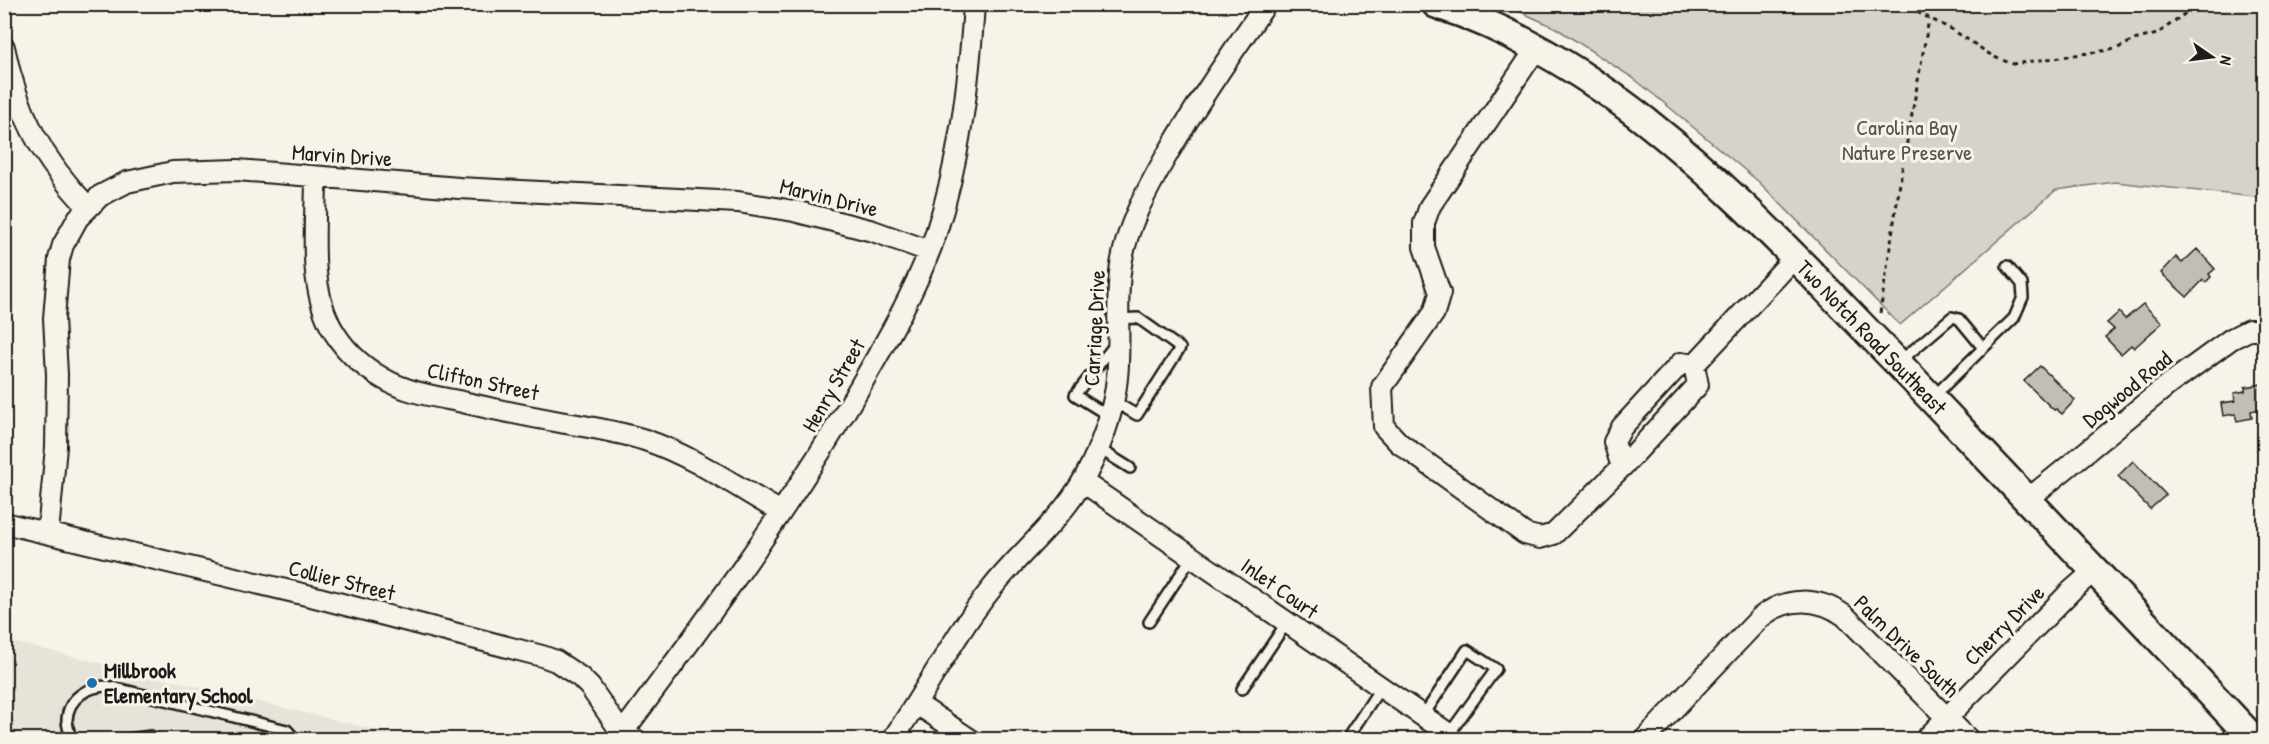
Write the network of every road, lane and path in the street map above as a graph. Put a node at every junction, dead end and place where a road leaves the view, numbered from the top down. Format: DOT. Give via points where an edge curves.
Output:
graph roads {
  1 [pos="974,4"];
  2 [pos="1266,4"];
  3 [pos="1901,4"];
  4 [pos="2198,4"];
  5 [pos="1443,6"];
  6 [pos="1929,19"];
  7 [pos="4,47"];
  8 [pos="1536,49"];
  9 [pos="316,177"];
  10 [pos="88,207"];
  11 [pos="929,251"];
  12 [pos="1795,257"];
  13 [pos="2007,267"];
  14 [pos="1117,319"];
  15 [pos="2265,330"];
  16 [pos="1872,337"];
  17 [pos="1117,341"];
  18 [pos="1983,348"];
  19 [pos="1898,363"];
  20 [pos="1694,365"];
  21 [pos="1931,398"];
  22 [pos="1111,409"];
  23 [pos="1098,448"];
  24 [pos="1622,467"];
  25 [pos="1130,468"];
  26 [pos="1083,482"];
  27 [pos="2027,500"];
  28 [pos="781,512"];
  29 [pos="4,523"];
  30 [pos="48,533"];
  31 [pos="1192,557"];
  32 [pos="2094,571"];
  33 [pos="1149,622"];
  34 [pos="1287,622"];
  35 [pos="1381,687"];
  36 [pos="1242,689"];
  37 [pos="917,704"];
  38 [pos="1423,716"];
  39 [pos="1947,717"];
  40 [pos="1449,734"];
  41 [pos="626,737"];
  42 [pos="71,740"];
  43 [pos="120,740"];
  44 [pos="157,740"];
  45 [pos="297,740"];
  46 [pos="892,740"];
  47 [pos="971,740"];
  48 [pos="1346,740"];
  49 [pos="1644,740"];
  50 [pos="1924,740"];
  51 [pos="1969,740"];
  52 [pos="2254,740"];
  1 -- 11 [label="street, Henry Street" via="960,137"];
  2 -- 14 [label="street, Carriage Drive" via="1206,91 1143,198 1121,263"];
  3 -- 6 [label="path"];
  4 -- 6 [label="path" via="2157,34 2116,50 2013,64"];
  5 -- 8 [label="street, Two Notch Road Southeast"];
  6 -- 16 [label="path" via="1879,320"];
  7 -- 10 [label="street" via="14,89 38,143"];
  8 -- 12 [label="street, Two Notch Road Southeast" via="1583,76 1647,123 1741,204"];
  8 -- 24 [label="street" via="1427,214 1424,248 1440,293 1434,313 1382,387 1384,427 1399,443 1515,527 1540,538 1554,534"];
  9 -- 10 [label="street, Marvin Drive" via="237,170 173,172 127,182"];
  9 -- 11 [label="street, Marvin Drive" via="738,202 873,231"];
  9 -- 28 [label="street, Clifton Street" via="318,295 345,347 370,370 400,387 422,393 645,440 697,463"];
  10 -- 30 [label="street, Marvin Drive" via="70,231 59,259 54,318 56,447"];
  11 -- 28 [label="street, Henry Street" via="885,344 826,446"];
  12 -- 16 [label="street, Two Notch Road Southeast"];
  12 -- 20 [label="street"];
  13 -- 18 [label="lane" via="2022,284 2023,297 2014,318"];
  14 -- 17 [label="street, Carriage Drive"];
  14 -- 22 [label="lane" via="1138,318 1180,348 1137,415"];
  15 -- 27 [label="street, Dogwood Road" via="2249,330 2231,339"];
  16 -- 19 [label="street, Two Notch Road Southeast"];
  17 -- 22 [label="street, Carriage Drive" via="1117,377"];
  17 -- 22 [label="lane" via="1076,395"];
  18 -- 19 [label="lane" via="1959,319 1952,317"];
  18 -- 21 [label="lane"];
  19 -- 21 [label="street, Two Notch Road Southeast"];
  20 -- 24 [label="street" via="1698,385"];
  20 -- 24 [label="street" via="1681,363 1622,427 1614,442"];
  21 -- 27 [label="street, Two Notch Road Southeast"];
  22 -- 23 [label="street, Carriage Drive"];
  23 -- 25 [label="lane"];
  23 -- 26 [label="street, Carriage Drive"];
  26 -- 31 [label="street, Inlet Court"];
  26 -- 37 [label="street, Carriage Drive" via="1055,521 967,622"];
  27 -- 32 [label="street, Two Notch Road Southeast"];
  28 -- 41 [label="street, Henry Street"];
  29 -- 30 [label="street, Collier Street"];
  30 -- 41 [label="street, Collier Street" via="542,656 580,677"];
  31 -- 33 [label="lane"];
  31 -- 34 [label="street, Inlet Court"];
  32 -- 39 [label="street, Cherry Drive"];
  32 -- 52 [label="street, Two Notch Road Southeast"];
  34 -- 35 [label="street, Inlet Court"];
  34 -- 36 [label="lane"];
  35 -- 38 [label="street, Inlet Court"];
  35 -- 48 [label="lane"];
  37 -- 46 [label="street, Carriage Drive"];
  37 -- 47 [label="street"];
  38 -- 40 [label="street, Inlet Court"];
  38 -- 40 [label="lane" via="1467,650 1496,669"];
  39 -- 49 [label="street, Palm Drive South" via="1845,616 1825,605 1802,601 1780,606 1760,618"];
  39 -- 50 [label="street, Cherry Drive"];
  39 -- 51 [label="street, Palm Drive South"];
  42 -- 45 [label="lane" via="67,718 73,703 82,692 102,686 287,730"];
  43 -- 44 [label="lane" via="152,736"];
}
